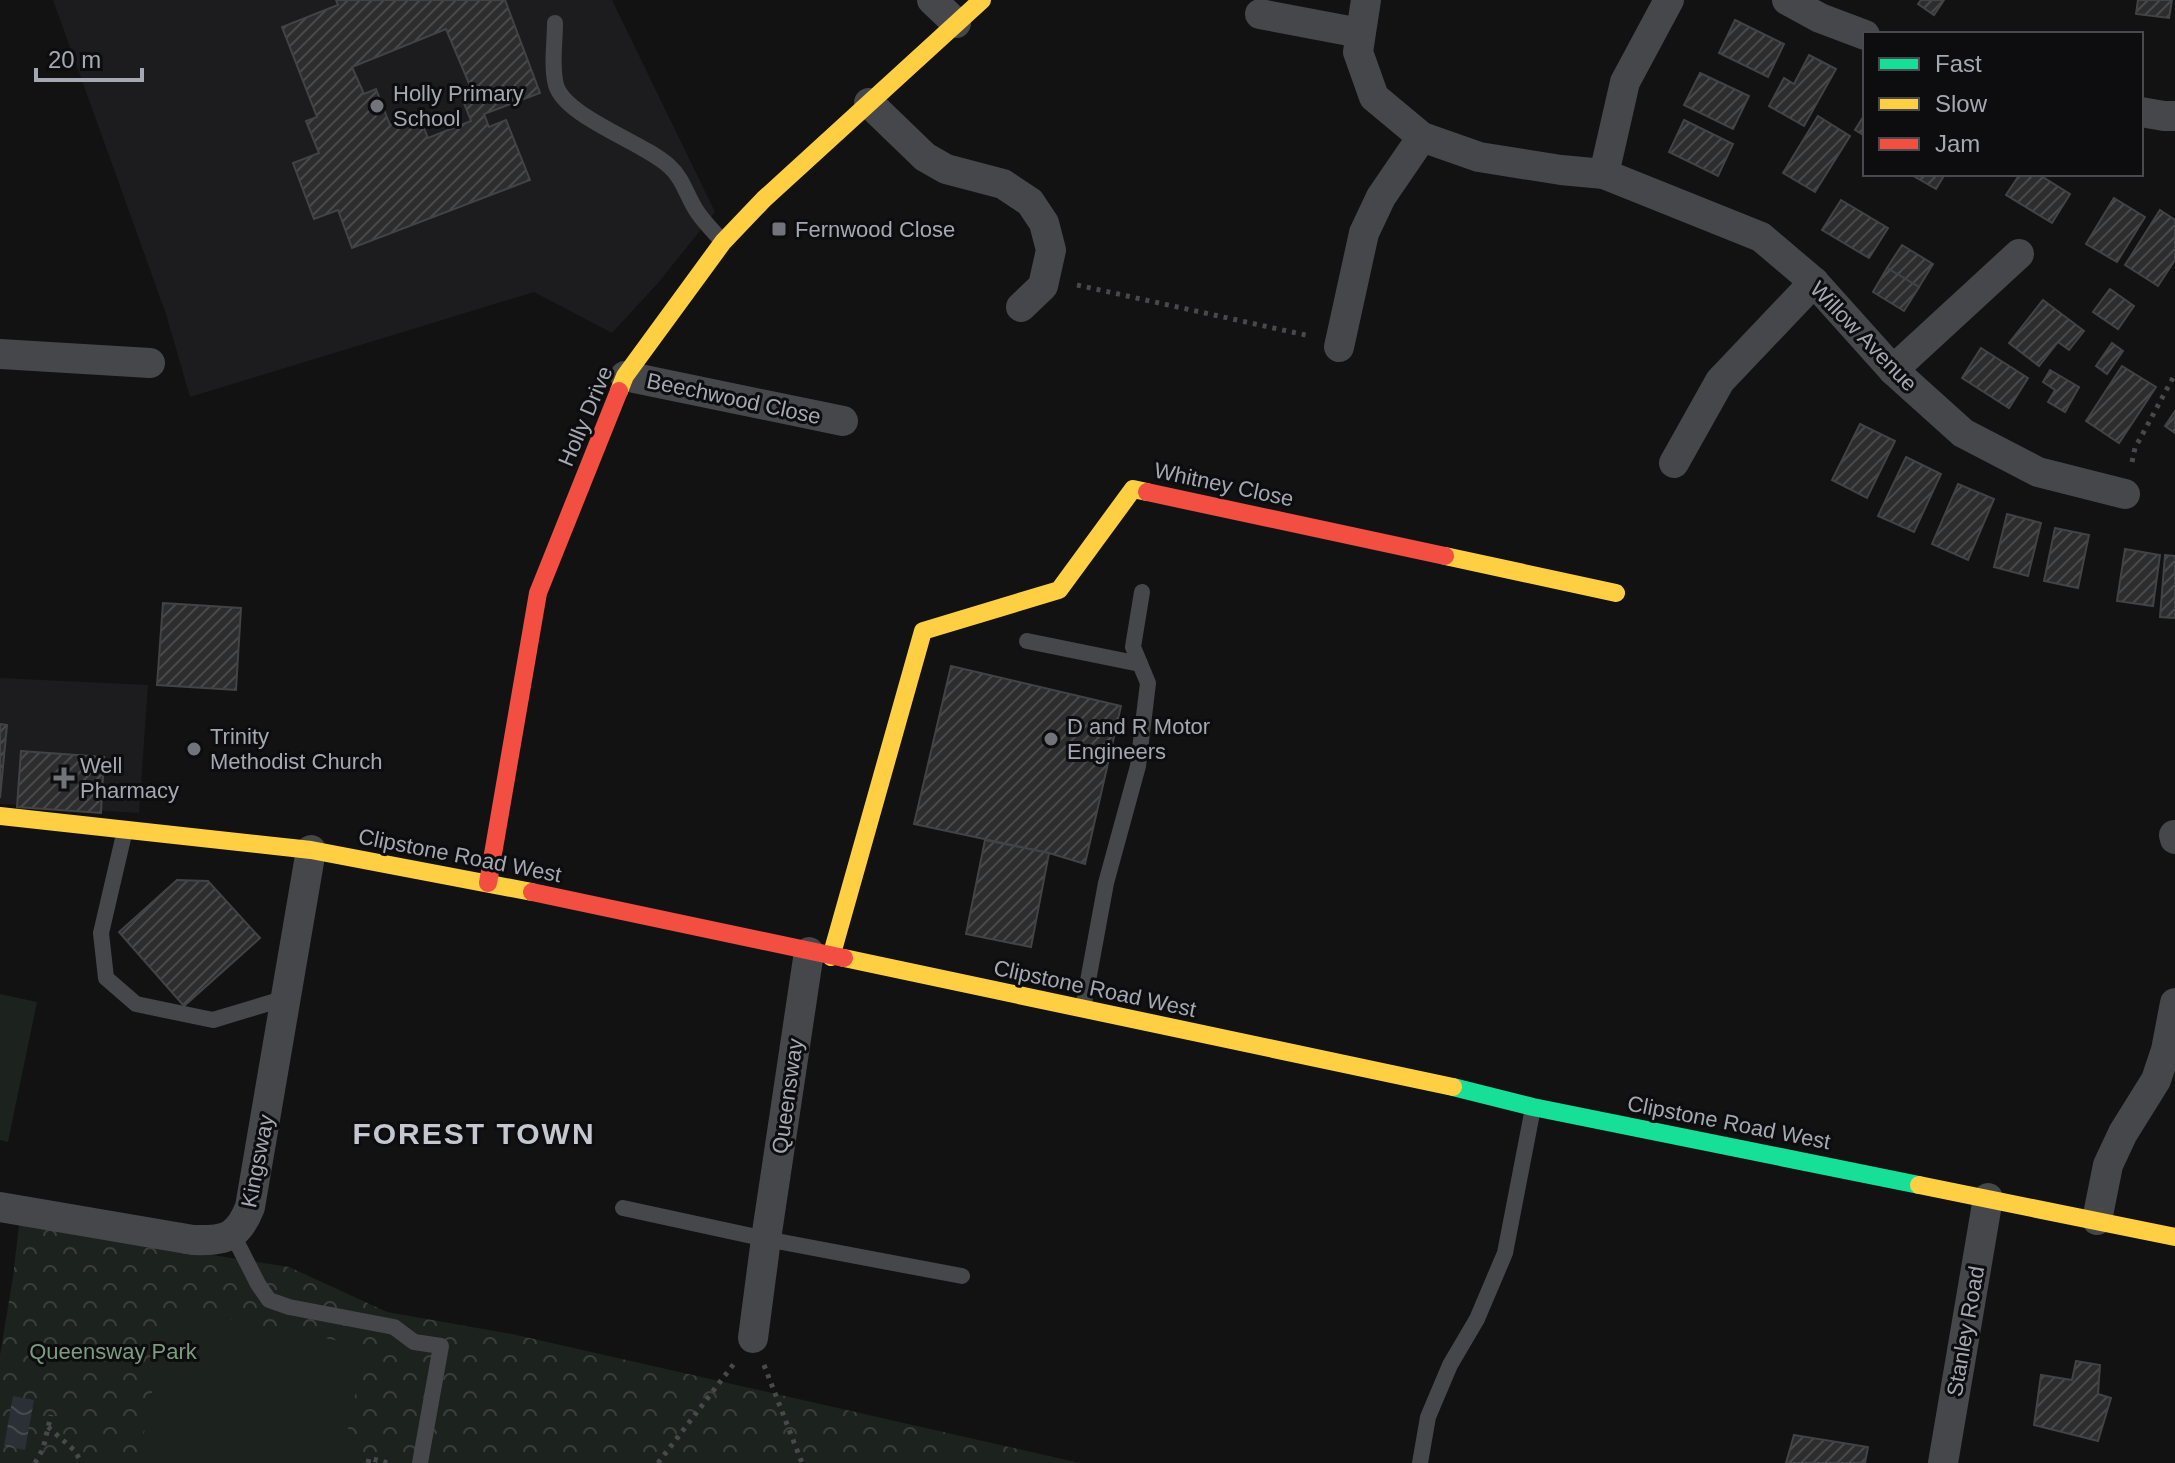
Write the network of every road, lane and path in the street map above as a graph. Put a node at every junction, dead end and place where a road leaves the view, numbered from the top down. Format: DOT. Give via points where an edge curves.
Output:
graph roads {
  1 [pos="932,0"];
  2 [pos="982,0"];
  3 [pos="1366,0"];
  4 [pos="1669,0"];
  5 [pos="1787,0"];
  6 [pos="1260,14"];
  7 [pos="555,23"];
  8 [pos="956,23"];
  9 [pos="1360,33"];
  10 [pos="1863,34"];
  11 [pos="869,103"];
  12 [pos="2143,112"];
  13 [pos="2175,116"];
  14 [pos="1422,137"];
  15 [pos="1604,174"];
  16 [pos="723,242"];
  17 [pos="2019,254"];
  18 [pos="1045,279"];
  19 [pos="1814,282"];
  20 [pos="1021,307"];
  21 [pos="1340,345"];
  22 [pos="0,354"];
  23 [pos="150,363"];
  24 [pos="1893,370"];
  25 [pos="2175,374"];
  26 [pos="625,376"];
  27 [pos="843,421"];
  28 [pos="1674,463"];
  29 [pos="2125,494"];
  30 [pos="1142,592"];
  31 [pos="1616,593"];
  32 [pos="1027,641"];
  33 [pos="1140,664"];
  34 [pos="0,816"];
  35 [pos="125,829"];
  36 [pos="311,850"];
  37 [pos="488,883"];
  38 [pos="820,955"];
  39 [pos="286,998"];
  40 [pos="2175,1003"];
  41 [pos="1083,1010"];
  42 [pos="1533,1107"];
  43 [pos="1988,1198"];
  44 [pos="0,1207"];
  45 [pos="623,1208"];
  46 [pos="2097,1220"];
  47 [pos="233,1235"];
  48 [pos="2175,1237"];
  49 [pos="766,1239"];
  50 [pos="962,1276"];
  51 [pos="753,1338"];
  52 [pos="51,1415"];
  53 [pos="48,1427"];
  54 [pos="35,1463"];
  55 [pos="82,1463"];
  56 [pos="368,1463"];
  57 [pos="388,1463"];
  58 [pos="420,1463"];
  59 [pos="658,1463"];
  60 [pos="802,1463"];
  61 [pos="1420,1463"];
  62 [pos="1943,1463"];
  1 -- 8 [label="street"];
  2 -- 8 [label="main road, Holly Drive"];
  3 -- 9 [label="street, Willow Avenue"];
  4 -- 15 [label="street" via="1625,82"];
  5 -- 10 [label="street"];
  6 -- 9 [label="street"];
  7 -- 16 [label="lane" via="557,88 571,107 670,167"];
  8 -- 11 [label="main road, Holly Drive"];
  9 -- 14 [label="street, Willow Avenue" via="1358,52 1374,97"];
  11 -- 16 [label="main road, Holly Drive"];
  11 -- 18 [label="street" via="925,157 946,169 1003,184 1030,202 1044,223 1051,250"];
  12 -- 13 [label="street"];
  14 -- 15 [label="street, Willow Avenue" via="1479,157"];
  14 -- 21 [label="street" via="1381,197 1364,233"];
  15 -- 19 [label="street, Willow Avenue" via="1761,237"];
  16 -- 26 [label="main road, Holly Drive"];
  17 -- 24 [label="street"];
  18 -- 20 [label="street"];
  18 -- 21 [label="path"];
  19 -- 24 [label="street, Willow Avenue"];
  19 -- 28 [label="street" via="1720,381"];
  22 -- 23 [label="street"];
  24 -- 29 [label="street, Willow Avenue" via="1963,433 2038,472"];
  25 -- 29 [label="path" via="2135,448"];
  26 -- 27 [label="street, Beechwood Close"];
  26 -- 37 [label="main road, Holly Drive" via="538,593"];
  30 -- 33 [label="lane" via="1133,647"];
  31 -- 38 [label="main road, Whitney Close" via="1133,489 1059,590 923,631"];
  32 -- 33 [label="lane"];
  33 -- 41 [label="lane" via="1148,683 1138,766 1106,883"];
  34 -- 35 [label="main road, Clipstone Road West"];
  35 -- 36 [label="main road, Clipstone Road West"];
  35 -- 39 [label="lane" via="101,933 106,978 136,1004 213,1020"];
  36 -- 37 [label="main road, Clipstone Road West"];
  36 -- 39 [label="street, Kingsway"];
  37 -- 38 [label="main road, Clipstone Road West"];
  38 -- 41 [label="main road, Clipstone Road West"];
  38 -- 49 [label="street, Queensway"];
  39 -- 47 [label="street, Kingsway" via="250,1207"];
  40 -- 46 [label="street" via="2156,1080 2108,1165"];
  41 -- 42 [label="main road, Clipstone Road West"];
  42 -- 43 [label="main road, Clipstone Road West"];
  42 -- 61 [label="lane" via="1505,1253 1428,1417"];
  43 -- 46 [label="main road, Clipstone Road West"];
  43 -- 62 [label="street, Stanley Road"];
  44 -- 47 [label="street, Kingsway" via="193,1240"];
  45 -- 49 [label="lane"];
  46 -- 48 [label="main road, Clipstone Road West"];
  47 -- 58 [label="lane" via="269,1300 394,1327 414,1342 441,1346"];
  49 -- 50 [label="lane"];
  49 -- 51 [label="street, Queensway"];
  51 -- 59 [label="path"];
  51 -- 60 [label="path"];
  52 -- 53 [label="path"];
  53 -- 54 [label="path"];
  53 -- 55 [label="path"];
  56 -- 57 [label="path" via="369,1458"];
}
